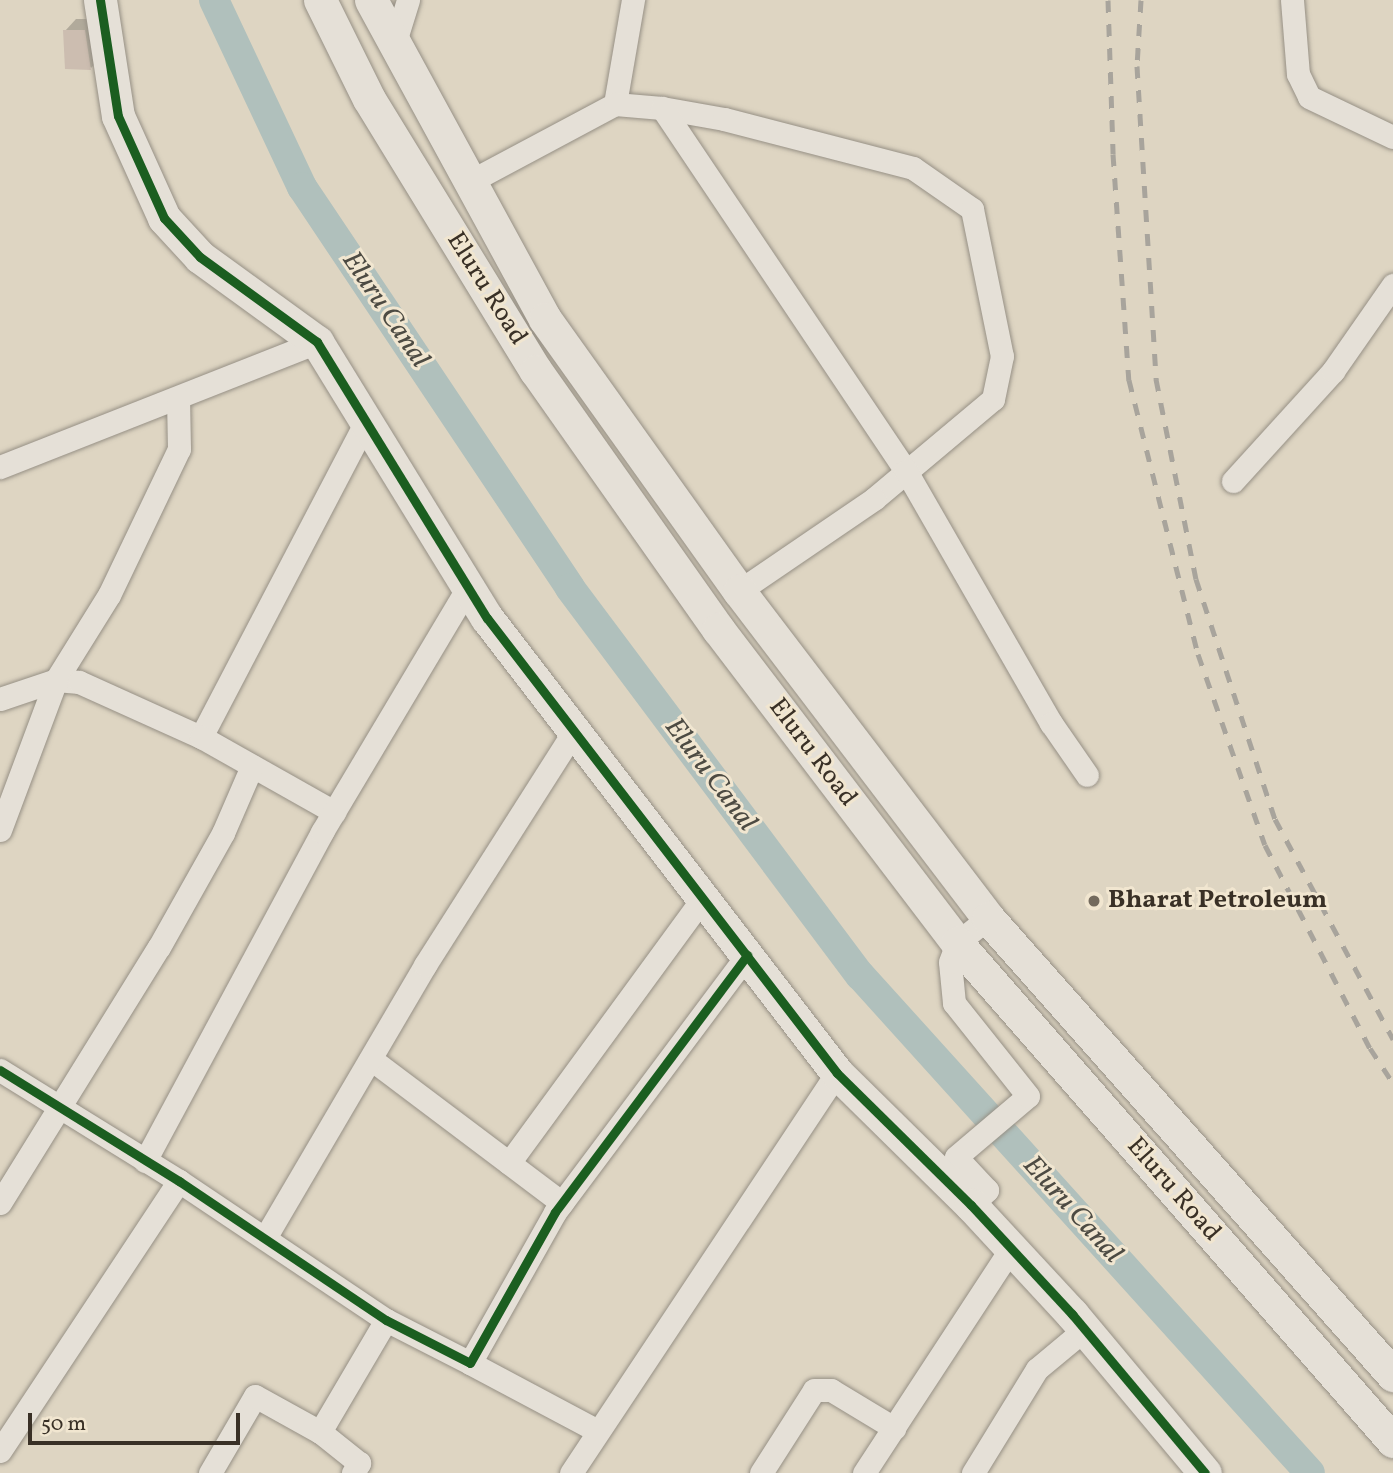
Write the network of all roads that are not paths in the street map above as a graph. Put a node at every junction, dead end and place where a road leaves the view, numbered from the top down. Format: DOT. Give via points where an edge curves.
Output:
graph roads {
  1 [pos="100,0"];
  2 [pos="320,0"];
  3 [pos="371,0"];
  4 [pos="408,0"];
  5 [pos="633,0"];
  6 [pos="1292,0"];
  7 [pos="394,45"];
  8 [pos="615,104"];
  9 [pos="662,108"];
  10 [pos="1393,137"];
  11 [pos="469,182"];
  12 [pos="1393,285"];
  13 [pos="317,342"];
  14 [pos="178,399"];
  15 [pos="366,421"];
  16 [pos="0,467"];
  17 [pos="906,471"];
  18 [pos="1233,481"];
  19 [pos="468,587"];
  20 [pos="739,591"];
  21 [pos="56,680"];
  22 [pos="0,699"];
  23 [pos="574,731"];
  24 [pos="201,737"];
  25 [pos="252,766"];
  26 [pos="1087,775"];
  27 [pos="334,812"];
  28 [pos="0,830"];
  29 [pos="703,898"];
  30 [pos="988,918"];
  31 [pos="957,943"];
  32 [pos="747,955"];
  33 [pos="371,1059"];
  34 [pos="0,1070"];
  35 [pos="837,1073"];
  36 [pos="59,1111"];
  37 [pos="145,1161"];
  38 [pos="509,1163"];
  39 [pos="180,1181"];
  40 [pos="979,1197"];
  41 [pos="0,1202"];
  42 [pos="562,1203"];
  43 [pos="265,1238"];
  44 [pos="1010,1250"];
  45 [pos="386,1320"];
  46 [pos="1078,1321"];
  47 [pos="470,1363"];
  48 [pos="1393,1375"];
  49 [pos="894,1428"];
  50 [pos="598,1431"];
  51 [pos="320,1432"];
  52 [pos="1393,1441"];
  53 [pos="0,1451"];
  54 [pos="363,1470"];
  55 [pos="210,1473"];
  56 [pos="571,1473"];
  57 [pos="761,1473"];
  58 [pos="864,1473"];
  59 [pos="973,1473"];
  60 [pos="1205,1473"];
  1 -- 13 [label="main road" via="118,116 163,218 200,257"];
  2 -- 31 [label="main road, Eluru Road" via="369,99 536,371 718,629"];
  3 -- 7 [label="main road, Eluru Road"];
  4 -- 7 [label="street"];
  5 -- 8 [label="street"];
  6 -- 10 [label="street" via="1298,74 1309,97"];
  7 -- 11 [label="main road, Eluru Road"];
  8 -- 9 [label="street"];
  8 -- 11 [label="street"];
  9 -- 17 [label="street"];
  9 -- 17 [label="street" via="724,119 913,168 972,209 1002,356 999,379 993,399"];
  11 -- 20 [label="main road, Eluru Road" via="545,318"];
  12 -- 18 [label="street" via="1333,371"];
  13 -- 14 [label="street"];
  13 -- 15 [label="main road"];
  14 -- 16 [label="street"];
  14 -- 21 [label="street" via="179,449 109,595"];
  15 -- 19 [label="main road"];
  15 -- 24 [label="street"];
  17 -- 20 [label="street" via="874,499"];
  17 -- 26 [label="street" via="1051,723"];
  19 -- 23 [label="main road"];
  19 -- 27 [label="street"];
  20 -- 30 [label="main road, Eluru Road"];
  21 -- 22 [label="street"];
  21 -- 24 [label="street" via="79,682"];
  21 -- 28 [label="street"];
  23 -- 29 [label="main road"];
  23 -- 33 [label="street" via="425,965"];
  24 -- 25 [label="street"];
  25 -- 27 [label="street"];
  25 -- 36 [label="street" via="217,845"];
  27 -- 37 [label="street"];
  29 -- 32 [label="main road"];
  29 -- 38 [label="street"];
  30 -- 31 [label="street"];
  30 -- 48 [label="main road, Eluru Road"];
  31 -- 40 [label="street" via="950,962 954,1003 1028,1096 956,1157"];
  31 -- 52 [label="main road, Eluru Road"];
  32 -- 35 [label="main road"];
  32 -- 42 [label="street"];
  33 -- 38 [label="street"];
  33 -- 43 [label="street"];
  34 -- 36 [label="street"];
  35 -- 40 [label="main road"];
  35 -- 50 [label="street"];
  36 -- 37 [label="street"];
  36 -- 41 [label="street"];
  37 -- 39 [label="street"];
  38 -- 42 [label="street"];
  39 -- 43 [label="street"];
  39 -- 53 [label="street"];
  40 -- 44 [label="main road"];
  42 -- 47 [label="street"];
  43 -- 45 [label="street"];
  44 -- 46 [label="main road"];
  44 -- 49 [label="street"];
  45 -- 47 [label="street"];
  45 -- 51 [label="street"];
  46 -- 59 [label="street" via="1037,1370"];
  46 -- 60 [label="main road"];
  47 -- 50 [label="street"];
  49 -- 57 [label="street" via="831,1390 814,1390"];
  49 -- 58 [label="street"];
  50 -- 56 [label="street"];
  51 -- 54 [label="street"];
  51 -- 55 [label="street" via="255,1396"];
}
